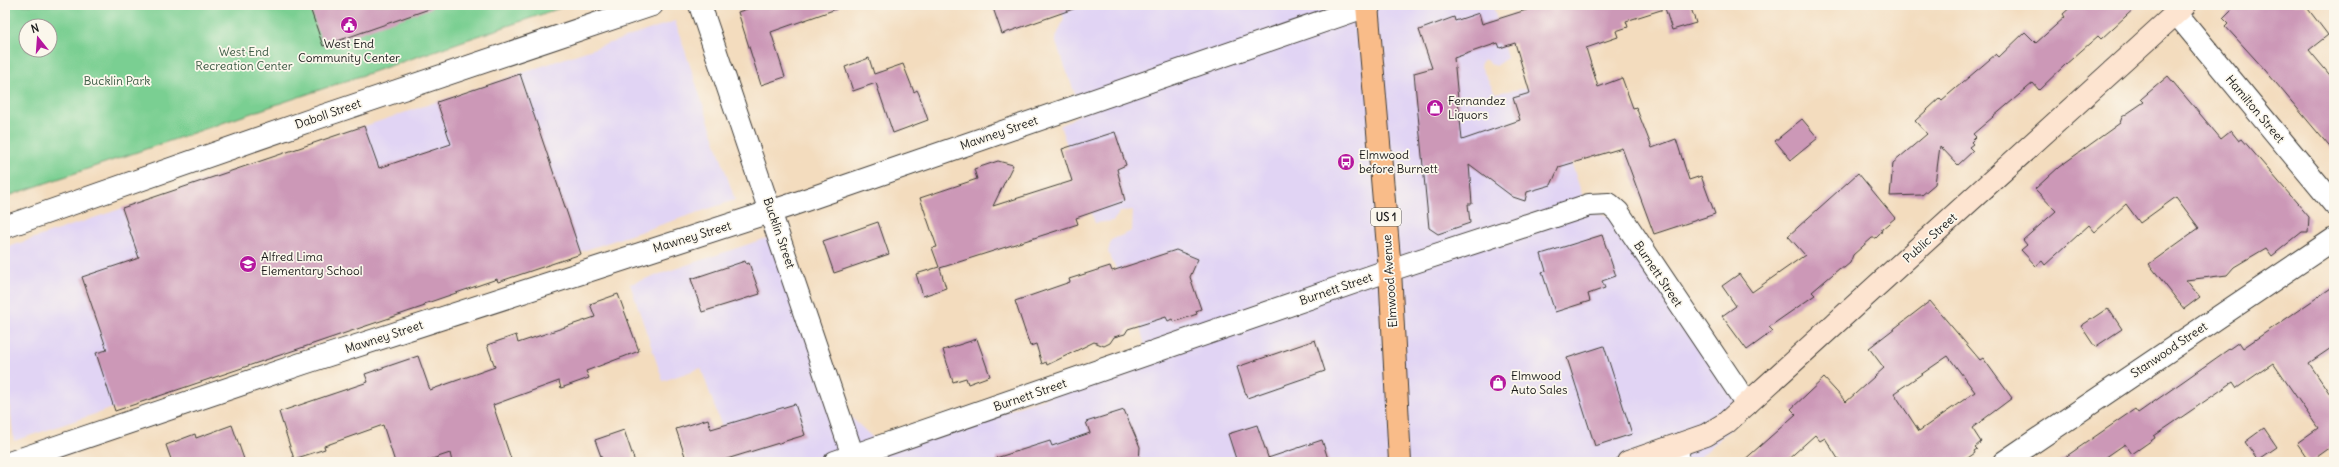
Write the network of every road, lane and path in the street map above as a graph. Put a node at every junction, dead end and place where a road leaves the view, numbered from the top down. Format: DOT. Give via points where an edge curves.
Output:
graph roads {
  1 [pos="652,5"];
  2 [pos="700,5"];
  3 [pos="1368,5"];
  4 [pos="2181,9"];
  5 [pos="2334,204"];
  6 [pos="771,212"];
  7 [pos="5,227"];
  8 [pos="2334,239"];
  9 [pos="1390,270"];
  10 [pos="1747,404"];
  11 [pos="1678,453"];
  12 [pos="848,460"];
  13 [pos="12,462"];
  14 [pos="1400,462"];
  15 [pos="1628,462"];
  16 [pos="2004,462"];
  1 -- 7 [label="street, Daboll Street"];
  2 -- 6 [label="street, Bucklin Street"];
  3 -- 6 [label="street, Mawney Street"];
  3 -- 9 [label="main road, Elmwood Avenue / US 1"];
  4 -- 5 [label="street, Hamilton Street"];
  4 -- 10 [label="main road, Public Street"];
  6 -- 12 [label="street, Bucklin Street"];
  6 -- 13 [label="street, Mawney Street" via="409,329"];
  8 -- 16 [label="street, Stanwood Street"];
  9 -- 10 [label="street, Burnett Street" via="1589,205 1610,204 1618,212"];
  9 -- 12 [label="street, Burnett Street"];
  9 -- 14 [label="main road, Elmwood Avenue / US 1"];
  10 -- 11 [label="main road, Public Street" via="1719,428"];
  11 -- 15 [label="main road, Public Street"];
}
